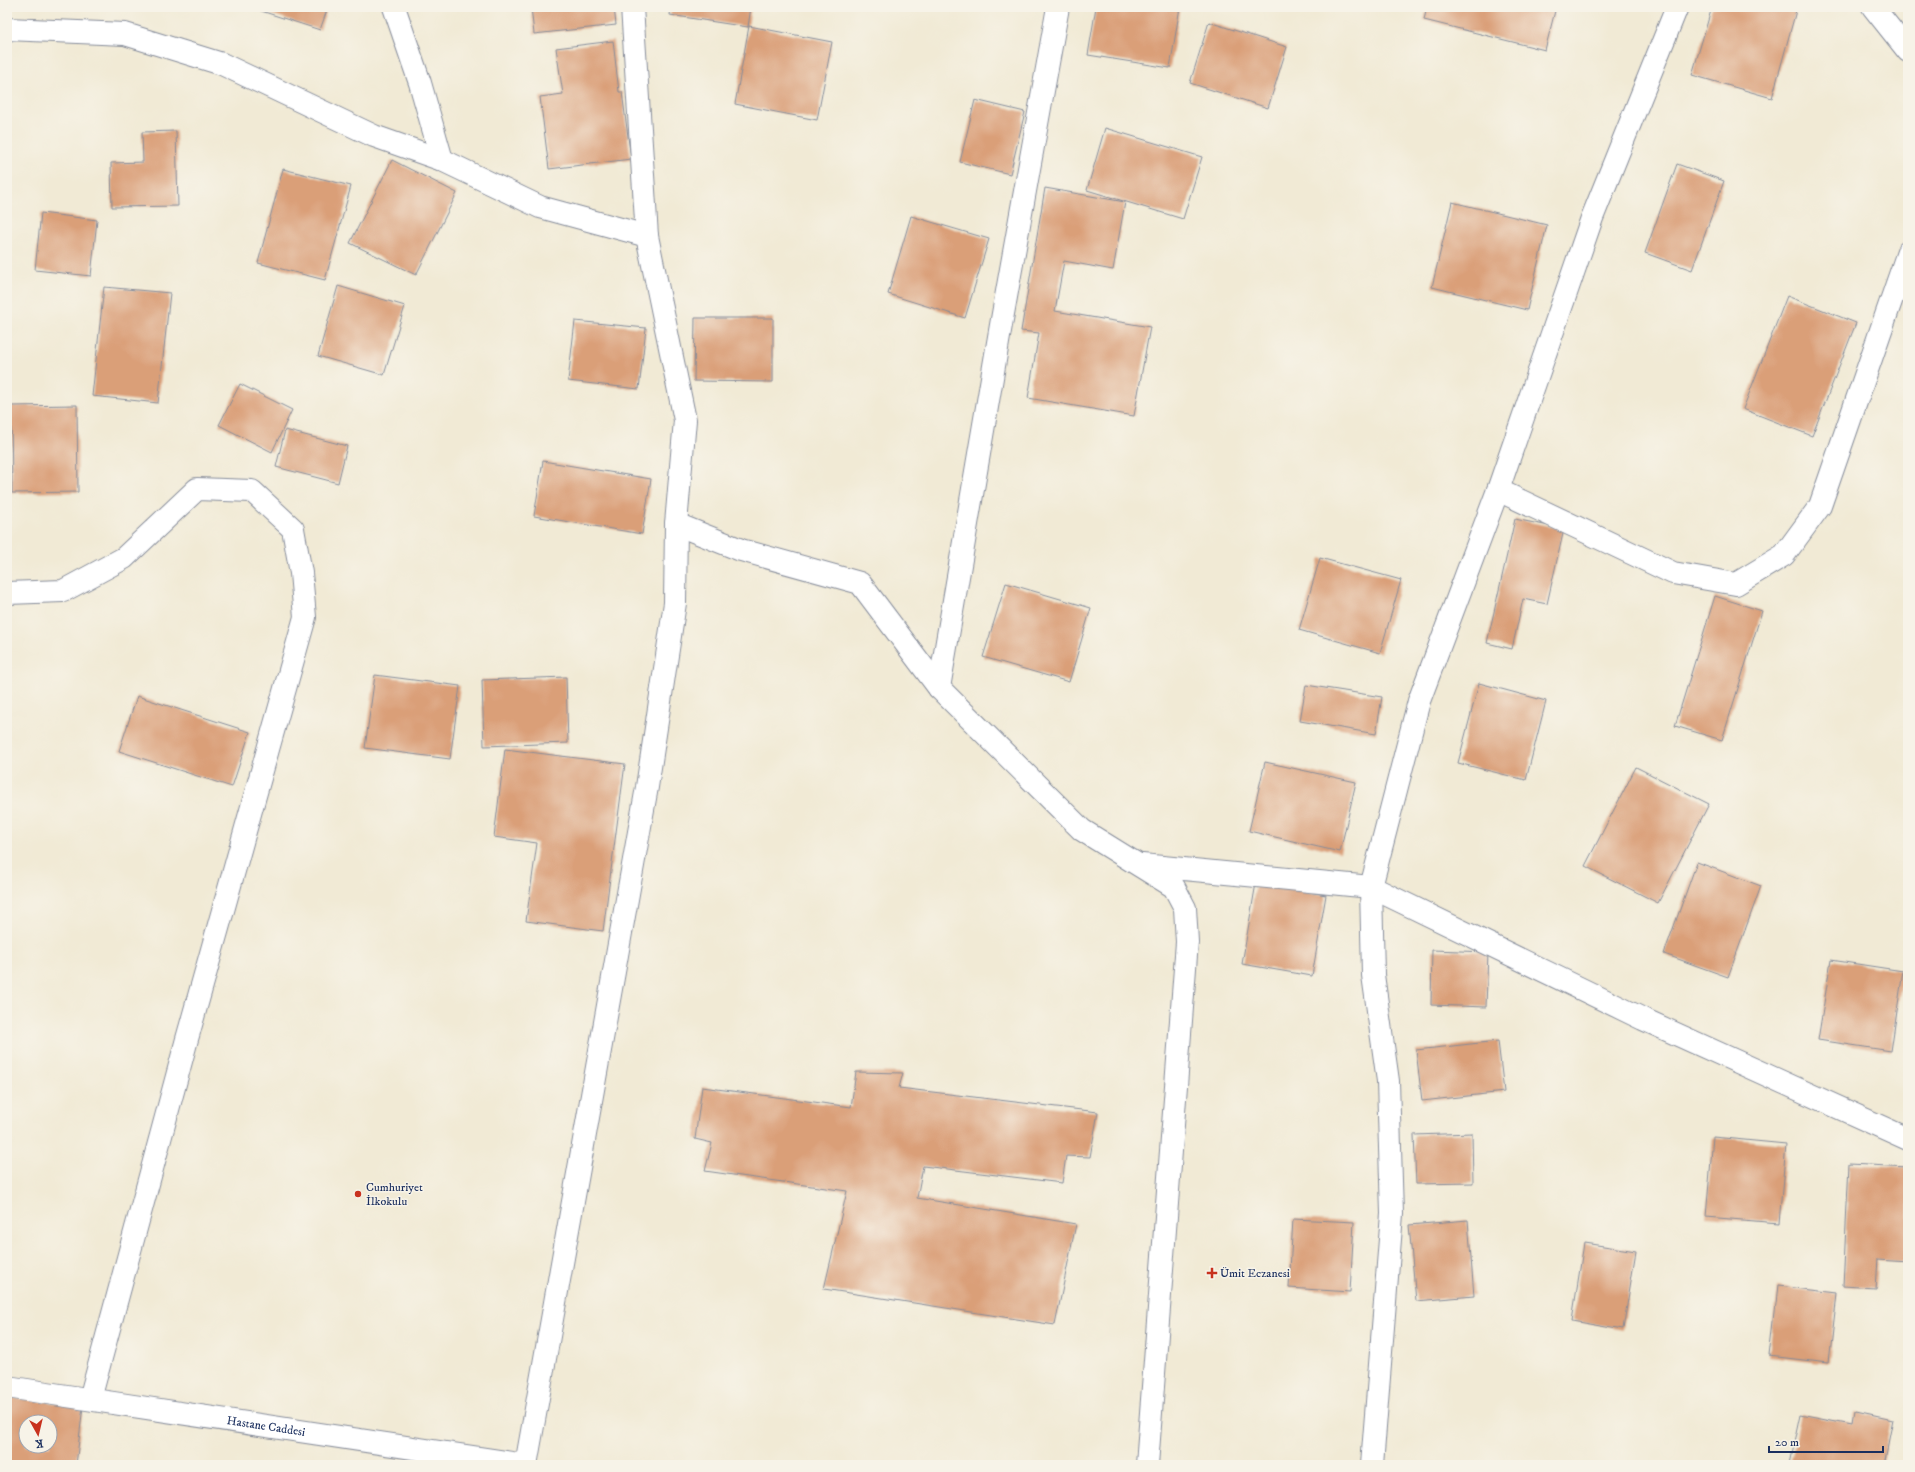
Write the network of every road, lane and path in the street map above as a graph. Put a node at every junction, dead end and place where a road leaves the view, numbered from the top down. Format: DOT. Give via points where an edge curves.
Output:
graph roads {
  1 [pos="394,7"];
  2 [pos="632,7"];
  3 [pos="1058,7"];
  4 [pos="1677,7"];
  5 [pos="1873,7"];
  6 [pos="7,29"];
  7 [pos="1908,50"];
  8 [pos="442,160"];
  9 [pos="647,236"];
  10 [pos="1908,252"];
  11 [pos="1498,490"];
  12 [pos="676,524"];
  13 [pos="7,593"];
  14 [pos="939,688"];
  15 [pos="1137,864"];
  16 [pos="1371,887"];
  17 [pos="1908,1139"];
  18 [pos="7,1387"];
  19 [pos="90,1400"];
  20 [pos="525,1465"];
  21 [pos="1147,1465"];
  22 [pos="1372,1465"];
  1 -- 8 [label="street" via="420,83"];
  2 -- 9 [label="street"];
  3 -- 14 [label="street"];
  4 -- 11 [label="street" via="1592,218"];
  5 -- 7 [label="street"];
  6 -- 8 [label="street" via="124,34 222,64 374,136"];
  8 -- 9 [label="street" via="540,207"];
  9 -- 12 [label="street" via="685,420"];
  10 -- 11 [label="street" via="1820,506 1784,555 1736,584 1673,573"];
  11 -- 16 [label="street" via="1419,701"];
  12 -- 14 [label="street" via="741,550 860,582"];
  12 -- 20 [label="street" via="675,603 647,787"];
  13 -- 19 [label="street" via="63,591 124,558 197,489 252,491 293,529 301,573 305,617"];
  14 -- 15 [label="street" via="1082,830"];
  15 -- 16 [label="street"];
  15 -- 21 [label="street" via="1174,887 1185,908 1187,942"];
  16 -- 17 [label="street" via="1643,1020"];
  16 -- 22 [label="street" via="1373,975 1388,1081 1392,1214"];
  18 -- 19 [label="street, Hastane Caddesi"];
  19 -- 20 [label="street, Hastane Caddesi"];
}
